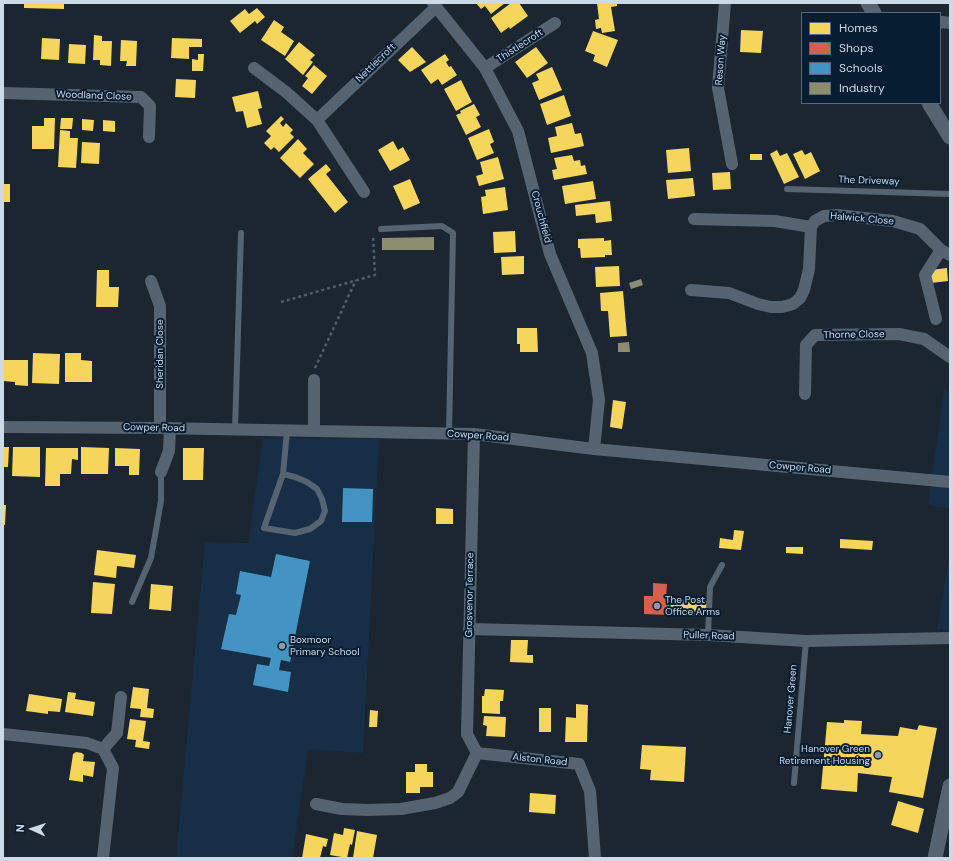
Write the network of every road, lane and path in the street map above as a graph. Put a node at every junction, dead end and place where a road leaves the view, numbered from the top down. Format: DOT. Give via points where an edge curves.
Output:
graph roads {
  1 [pos="725,3"];
  2 [pos="868,3"];
  3 [pos="434,5"];
  4 [pos="873,12"];
  5 [pos="555,23"];
  6 [pos="254,68"];
  7 [pos="485,68"];
  8 [pos="3,93"];
  9 [pos="930,104"];
  10 [pos="316,120"];
  11 [pos="149,137"];
  12 [pos="950,137"];
  13 [pos="732,164"];
  14 [pos="788,189"];
  15 [pos="364,192"];
  16 [pos="950,194"];
  17 [pos="694,219"];
  18 [pos="811,227"];
  19 [pos="381,229"];
  20 [pos="240,233"];
  21 [pos="946,252"];
  22 [pos="356,280"];
  23 [pos="151,281"];
  24 [pos="691,290"];
  25 [pos="281,302"];
  26 [pos="936,319"];
  27 [pos="950,358"];
  28 [pos="314,380"];
  29 [pos="805,394"];
  30 [pos="3,427"];
  31 [pos="165,428"];
  32 [pos="235,430"];
  33 [pos="314,431"];
  34 [pos="287,432"];
  35 [pos="449,434"];
  36 [pos="474,434"];
  37 [pos="594,449"];
  38 [pos="161,472"];
  39 [pos="283,474"];
  40 [pos="950,482"];
  41 [pos="722,565"];
  42 [pos="132,602"];
  43 [pos="469,629"];
  44 [pos="708,635"];
  45 [pos="950,638"];
  46 [pos="806,641"];
  47 [pos="120,697"];
  48 [pos="3,734"];
  49 [pos="104,750"];
  50 [pos="477,753"];
  51 [pos="794,783"];
  52 [pos="950,786"];
  53 [pos="316,804"];
  54 [pos="103,858"];
  55 [pos="595,858"];
  56 [pos="935,858"];
  1 -- 13 [label="street, Reson Way" via="718,88"];
  2 -- 4 [label="street"];
  3 -- 7 [label="street, Crouchfield"];
  3 -- 10 [label="street, Nettlecroft"];
  5 -- 7 [label="street, Thistlecroft"];
  6 -- 10 [label="street" via="286,92"];
  7 -- 37 [label="street, Crouchfield" via="518,131 550,254 592,353 600,400"];
  8 -- 11 [label="street, Woodland Close" via="141,97 150,106"];
  9 -- 12 [label="street"];
  10 -- 15 [label="street"];
  14 -- 16 [label="lane, The Driveway"];
  17 -- 18 [label="street" via="775,220"];
  18 -- 21 [label="street, Halwick Close" via="816,220 824,216 837,215 893,221 920,229"];
  18 -- 24 [label="street" via="809,269 804,290 793,304 770,307 729,293"];
  19 -- 22 [label="path" via="373,233 375,275"];
  19 -- 35 [label="lane" via="442,226 453,233"];
  20 -- 32 [label="lane"];
  21 -- 26 [label="street" via="925,276"];
  22 -- 25 [label="path"];
  22 -- 28 [label="path" via="313,372"];
  23 -- 31 [label="street, Sheridan Close" via="160,306"];
  27 -- 29 [label="street, Thorne Close" via="924,339 899,334 815,335 806,345"];
  28 -- 33 [label="street"];
  30 -- 31 [label="street, Cowper Road"];
  31 -- 32 [label="street, Cowper Road"];
  31 -- 38 [label="street, Sheridan Close" via="169,451"];
  32 -- 34 [label="street, Cowper Road"];
  33 -- 34 [label="street, Cowper Road"];
  33 -- 35 [label="street, Cowper Road"];
  34 -- 39 [label="lane"];
  35 -- 36 [label="street, Cowper Road"];
  36 -- 37 [label="street, Cowper Road"];
  36 -- 43 [label="street, Grosvenor Terrace"];
  37 -- 40 [label="street, Cowper Road"];
  38 -- 42 [label="lane" via="160,501 152,558"];
  39 -- 39 [label="lane" via="264,528 295,533 310,529 321,522 325,511 322,499 317,489 307,482"];
  41 -- 44 [label="lane" via="710,587"];
  43 -- 44 [label="street, Puller Road"];
  43 -- 50 [label="street, Grosvenor Terrace" via="467,734"];
  44 -- 46 [label="street, Puller Road"];
  45 -- 46 [label="street, Puller Road"];
  46 -- 51 [label="lane, Hanover Green"];
  47 -- 49 [label="street" via="117,732"];
  48 -- 49 [label="street" via="87,743"];
  49 -- 54 [label="street" via="113,768"];
  50 -- 53 [label="street" via="458,792 435,803 401,809 367,810"];
  50 -- 55 [label="street, Alston Road" via="579,764 590,791"];
  52 -- 56 [label="street"];
}
